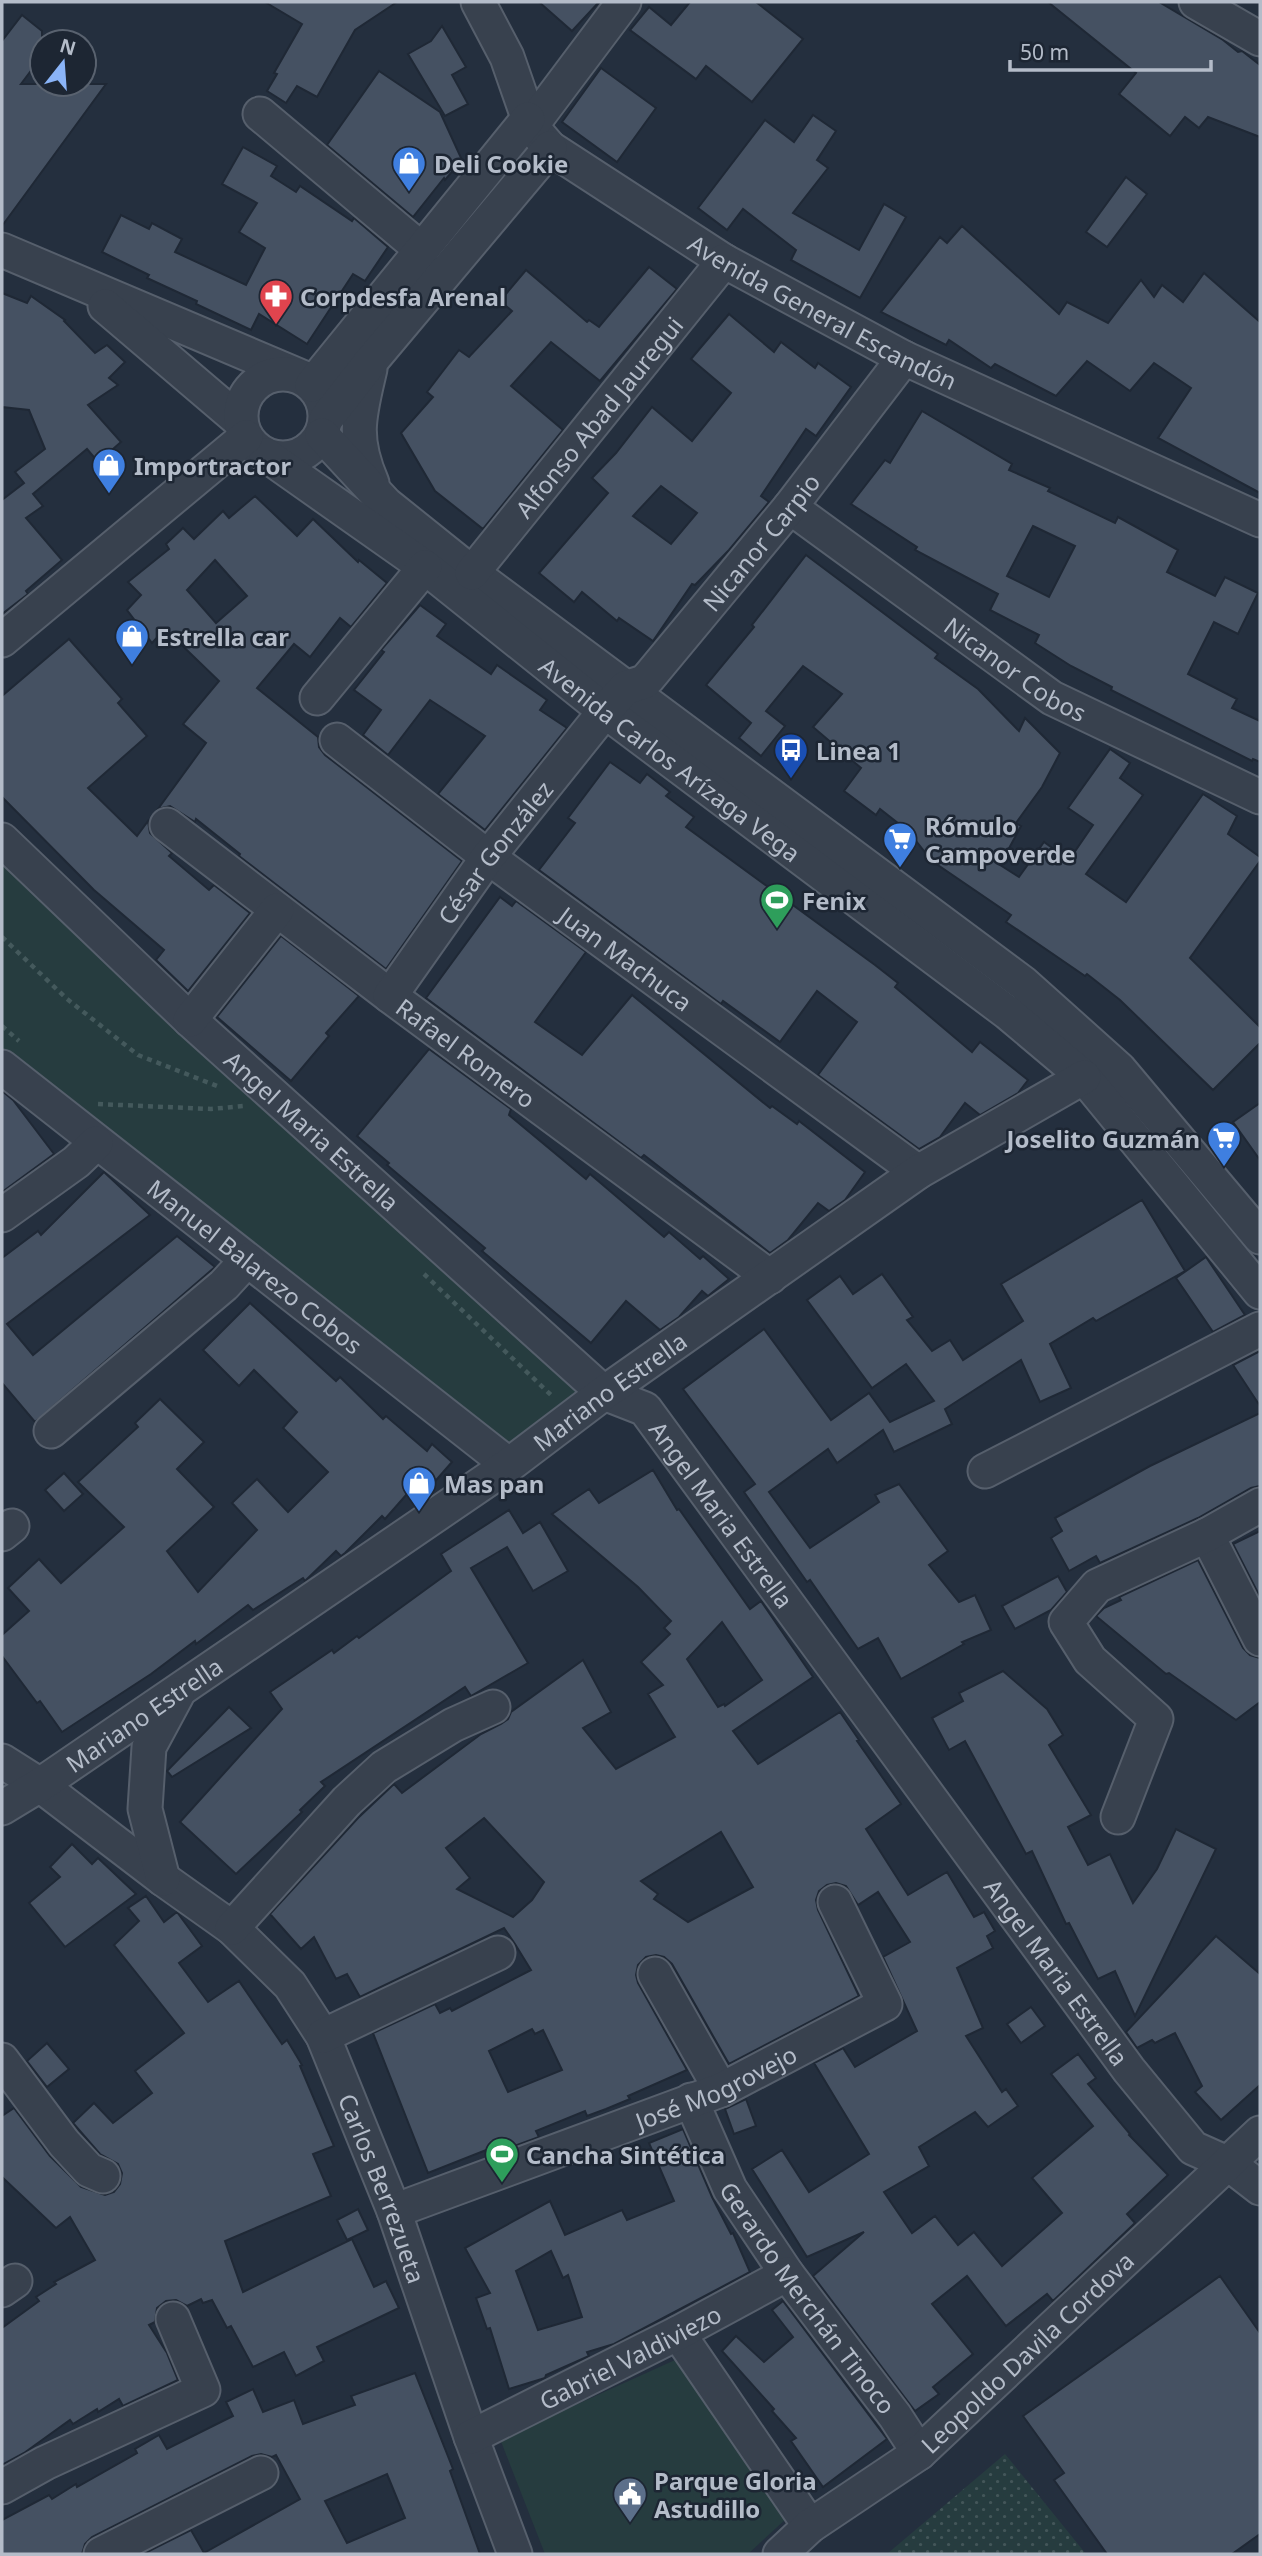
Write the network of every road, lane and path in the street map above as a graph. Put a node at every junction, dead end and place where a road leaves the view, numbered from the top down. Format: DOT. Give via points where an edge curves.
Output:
graph roads {
  1 [pos="478,2"];
  2 [pos="624,2"];
  3 [pos="1196,2"];
  4 [pos="1260,39"];
  5 [pos="260,114"];
  6 [pos="536,131"];
  7 [pos="2,250"];
  8 [pos="422,250"];
  9 [pos="724,261"];
  10 [pos="82,286"];
  11 [pos="904,358"];
  12 [pos="372,360"];
  13 [pos="308,381"];
  14 [pos="324,427"];
  15 [pos="250,438"];
  16 [pos="386,504"];
  17 [pos="790,507"];
  18 [pos="1260,520"];
  19 [pos="425,567"];
  20 [pos="472,573"];
  21 [pos="2,640"];
  22 [pos="317,698"];
  23 [pos="615,699"];
  24 [pos="337,740"];
  25 [pos="1260,797"];
  26 [pos="167,825"];
  27 [pos="2,840"];
  28 [pos="488,857"];
  29 [pos="277,910"];
  30 [pos="2,937"];
  31 [pos="390,996"];
  32 [pos="190,1020"];
  33 [pos="2,1067"];
  34 [pos="1084,1077"];
  35 [pos="223,1089"];
  36 [pos="94,1104"];
  37 [pos="247,1105"];
  38 [pos="96,1143"];
  39 [pos="918,1172"];
  40 [pos="2,1215"];
  41 [pos="1260,1237"];
  42 [pos="247,1260"];
  43 [pos="770,1277"];
  44 [pos="1260,1292"];
  45 [pos="1260,1329"];
  46 [pos="604,1393"];
  47 [pos="51,1431"];
  48 [pos="509,1465"];
  49 [pos="985,1471"];
  50 [pos="1260,1505"];
  51 [pos="1207,1535"];
  52 [pos="1260,1639"];
  53 [pos="180,1690"];
  54 [pos="493,1707"];
  55 [pos="2,1760"];
  56 [pos="40,1785"];
  57 [pos="2,1808"];
  58 [pos="1118,1817"];
  59 [pos="163,1879"];
  60 [pos="835,1902"];
  61 [pos="232,1928"];
  62 [pos="498,1953"];
  63 [pos="654,1975"];
  64 [pos="323,2036"];
  65 [pos="2,2060"];
  66 [pos="706,2095"];
  67 [pos="1260,2133"];
  68 [pos="1228,2164"];
  69 [pos="103,2176"];
  70 [pos="1260,2188"];
  71 [pos="394,2211"];
  72 [pos="787,2274"];
  73 [pos="173,2319"];
  74 [pos="677,2333"];
  75 [pos="471,2437"];
  76 [pos="919,2453"];
  77 [pos="261,2473"];
  78 [pos="2,2487"];
  79 [pos="810,2526"];
  80 [pos="101,2554"];
  81 [pos="515,2554"];
  82 [pos="780,2554"];
  1 -- 6 [label="street" via="507,57"];
  2 -- 6 [label="street"];
  3 -- 4 [label="street"];
  5 -- 8 [label="street"];
  6 -- 8 [label="street"];
  6 -- 9 [label="street, Avenida General Escandón"];
  6 -- 12 [label="street"];
  7 -- 10 [label="street, Avenida Carlos Arízaga Vega"];
  8 -- 13 [label="street"];
  9 -- 11 [label="street, Avenida General Escandón"];
  9 -- 20 [label="street, Alfonso Abad Jauregui"];
  10 -- 13 [label="street, Avenida Carlos Arízaga Vega"];
  10 -- 15 [label="street, Avenida Carlos Arízaga Vega"];
  11 -- 17 [label="street, Nicanor Carpio"];
  11 -- 18 [label="street, Avenida General Escandón"];
  12 -- 14 [label="street"];
  12 -- 16 [label="street" via="358,434 372,485"];
  13 -- 14 [label="street" via="323,400"];
  13 -- 15 [label="street" via="274,374 255,383 243,400"];
  14 -- 15 [label="street" via="312,448 282,459"];
  14 -- 16 [label="street, Avenida Carlos Arízaga Vega"];
  15 -- 19 [label="street, Avenida Carlos Arízaga Vega"];
  15 -- 21 [label="street"];
  16 -- 20 [label="street, Avenida Carlos Arízaga Vega"];
  17 -- 23 [label="street, Nicanor Carpio" via="649,677"];
  17 -- 25 [label="street, Nicanor Cobos" via="1052,698"];
  19 -- 22 [label="street"];
  19 -- 23 [label="street, Avenida Carlos Arízaga Vega"];
  20 -- 23 [label="street, Avenida Carlos Arízaga Vega"];
  23 -- 28 [label="street, César González"];
  23 -- 34 [label="street, Avenida Carlos Arízaga Vega"];
  23 -- 41 [label="street, Avenida Carlos Arízaga Vega" via="699,740 1023,983 1119,1069"];
  24 -- 28 [label="street, Juan Machuca"];
  26 -- 29 [label="street, Rafael Romero"];
  27 -- 32 [label="street, Angel Maria Estrella"];
  28 -- 31 [label="street, César González"];
  28 -- 39 [label="street, Juan Machuca"];
  29 -- 31 [label="street, Rafael Romero"];
  29 -- 32 [label="street"];
  30 -- 35 [label="path" via="67,999 138,1055"];
  31 -- 43 [label="street, Rafael Romero"];
  32 -- 46 [label="street, Angel Maria Estrella"];
  33 -- 38 [label="street, Manuel Balarezo Cobos"];
  34 -- 39 [label="street, Mariano Estrella"];
  34 -- 44 [label="street, Avenida Carlos Arízaga Vega"];
  36 -- 37 [label="path" via="211,1110"];
  38 -- 40 [label="street"];
  38 -- 42 [label="street, Manuel Balarezo Cobos"];
  39 -- 43 [label="street, Mariano Estrella"];
  42 -- 47 [label="street" via="224,1285"];
  42 -- 48 [label="street, Manuel Balarezo Cobos"];
  43 -- 46 [label="street, Mariano Estrella"];
  45 -- 49 [label="street"];
  46 -- 48 [label="street, Mariano Estrella"];
  46 -- 68 [label="street, Angel Maria Estrella" via="645,1409 652,1417 1129,2070 1193,2148"];
  48 -- 53 [label="street, Mariano Estrella"];
  50 -- 51 [label="street"];
  51 -- 52 [label="street"];
  51 -- 58 [label="street" via="1097,1586 1066,1622 1090,1660 1156,1719"];
  53 -- 56 [label="street, Mariano Estrella"];
  53 -- 59 [label="street" via="149,1747 145,1809"];
  54 -- 61 [label="street" via="453,1725 384,1767 347,1801"];
  55 -- 56 [label="street, Carlos Berrezueta"];
  56 -- 57 [label="street, Mariano Estrella"];
  56 -- 59 [label="street, Carlos Berrezueta"];
  59 -- 61 [label="street, Carlos Berrezueta"];
  60 -- 66 [label="street, José Mogrovejo" via="885,2004"];
  61 -- 64 [label="street, Carlos Berrezueta" via="290,1985"];
  62 -- 64 [label="street"];
  63 -- 66 [label="street, Gerardo Merchán Tinoco"];
  64 -- 71 [label="street, Carlos Berrezueta"];
  65 -- 69 [label="street" via="64,2143 89,2170"];
  66 -- 71 [label="street, José Mogrovejo"];
  66 -- 72 [label="street, Gerardo Merchán Tinoco" via="730,2189"];
  67 -- 68 [label="street, Leopoldo Davila Cordova"];
  68 -- 70 [label="street, Angel Maria Estrella"];
  68 -- 76 [label="street, Leopoldo Davila Cordova"];
  71 -- 75 [label="street, Carlos Berrezueta"];
  72 -- 74 [label="street, Gabriel Valdiviezo"];
  72 -- 76 [label="street, Gerardo Merchán Tinoco"];
  73 -- 78 [label="street" via="203,2390"];
  74 -- 75 [label="street, Gabriel Valdiviezo"];
  74 -- 79 [label="street"];
  75 -- 81 [label="street, Carlos Berrezueta"];
  76 -- 79 [label="street, Leopoldo Davila Cordova"];
  77 -- 80 [label="street"];
  79 -- 82 [label="street, Leopoldo Davila Cordova"];
}
